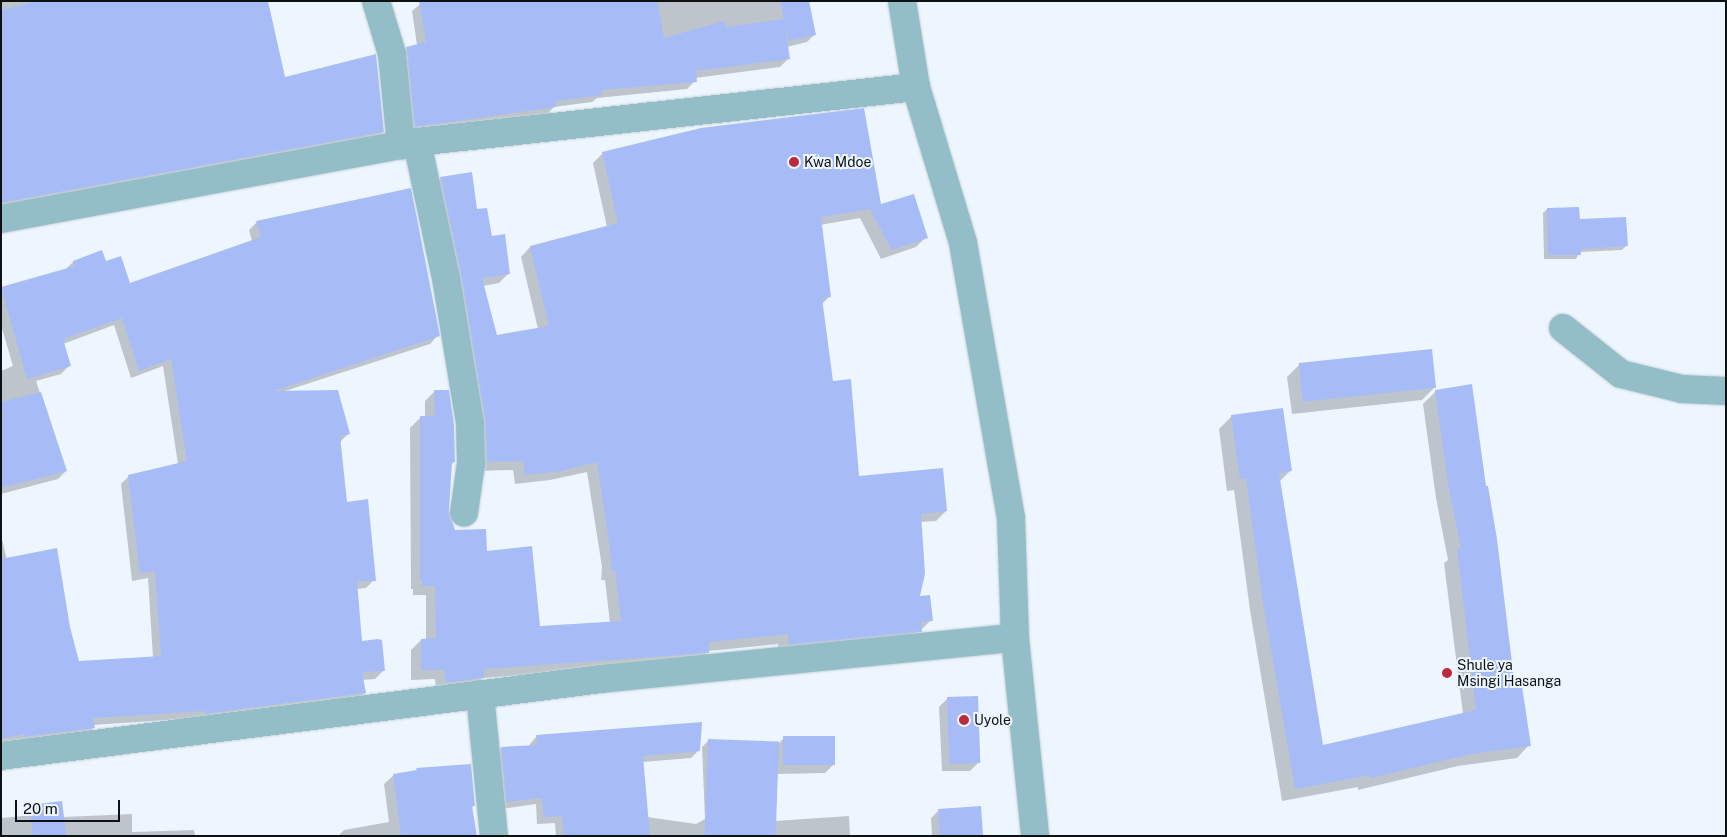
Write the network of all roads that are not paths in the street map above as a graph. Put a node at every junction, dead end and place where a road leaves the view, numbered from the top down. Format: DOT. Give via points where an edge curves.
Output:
graph roads {
  1 [pos="376,1"];
  2 [pos="902,1"];
  3 [pos="916,87"];
  4 [pos="409,144"];
  5 [pos="1,219"];
  6 [pos="1563,328"];
  7 [pos="1726,391"];
  8 [pos="464,513"];
  9 [pos="1016,638"];
  10 [pos="480,694"];
  11 [pos="1,756"];
  12 [pos="494,836"];
  13 [pos="1035,836"];
  1 -- 4 [label="street" via="392,54"];
  2 -- 3 [label="street"];
  3 -- 4 [label="street"];
  3 -- 9 [label="street" via="963,243 993,403 1011,518"];
  4 -- 5 [label="street"];
  4 -- 8 [label="street" via="446,278 470,423 471,463"];
  6 -- 7 [label="street" via="1621,374 1682,389"];
  9 -- 10 [label="street"];
  9 -- 13 [label="street"];
  10 -- 11 [label="street"];
  10 -- 12 [label="street"];
}
